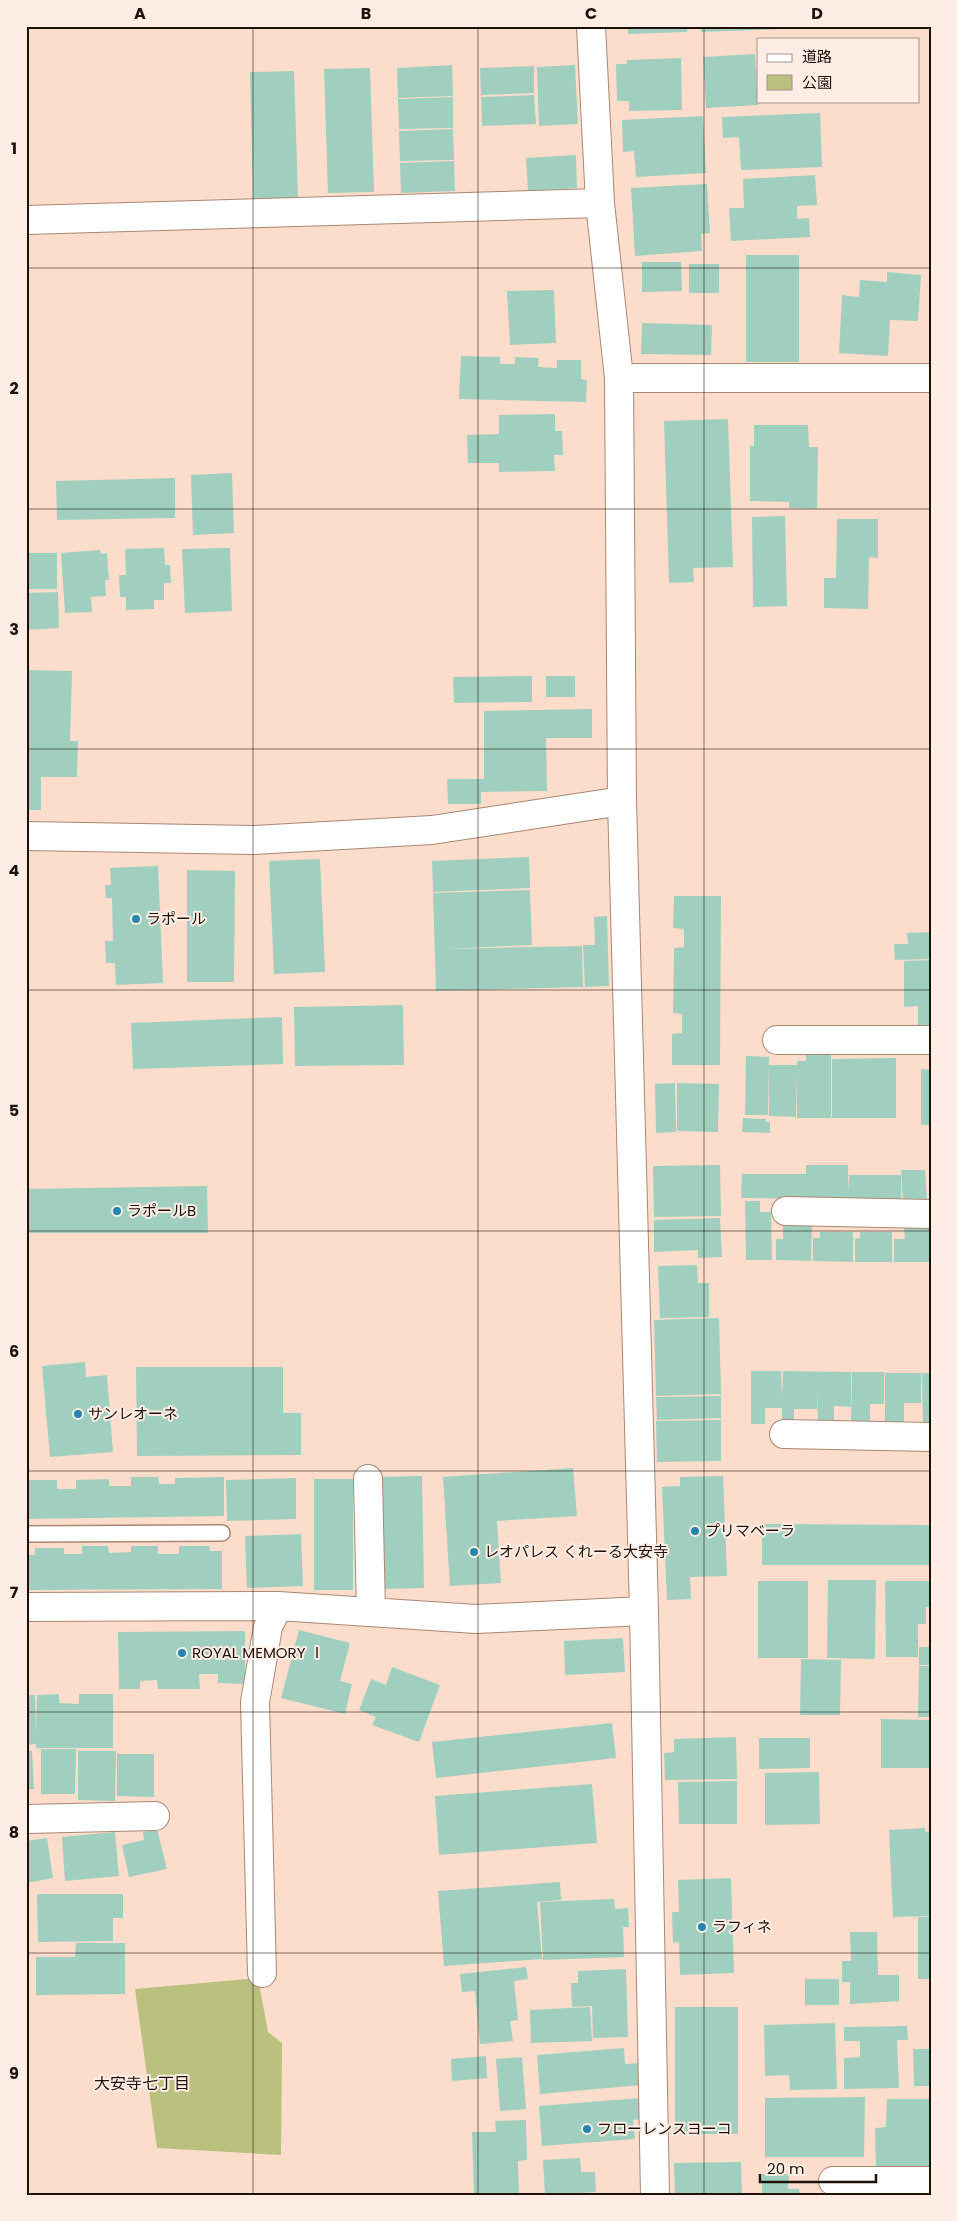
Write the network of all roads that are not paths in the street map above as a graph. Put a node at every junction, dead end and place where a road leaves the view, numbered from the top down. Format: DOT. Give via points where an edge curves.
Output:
graph roads {
  1 [pos="591,26"];
  2 [pos="600,203"];
  3 [pos="26,220"];
  4 [pos="619,378"];
  5 [pos="931,378"];
  6 [pos="622,801"];
  7 [pos="26,836"];
  8 [pos="777,1040"];
  9 [pos="931,1040"];
  10 [pos="786,1211"];
  11 [pos="931,1214"];
  12 [pos="784,1434"];
  13 [pos="931,1437"];
  14 [pos="368,1479"];
  15 [pos="222,1533"];
  16 [pos="26,1534"];
  17 [pos="278,1606"];
  18 [pos="26,1608"];
  19 [pos="644,1611"];
  20 [pos="371,1612"];
  21 [pos="155,1816"];
  22 [pos="26,1820"];
  23 [pos="262,1973"];
  24 [pos="833,2181"];
  25 [pos="931,2181"];
  26 [pos="655,2195"];
  1 -- 2 [label="street"];
  2 -- 3 [label="street"];
  2 -- 4 [label="street"];
  4 -- 5 [label="street"];
  4 -- 6 [label="street"];
  6 -- 7 [label="street" via="422,830 253,840"];
  6 -- 19 [label="street"];
  8 -- 9 [label="street"];
  10 -- 11 [label="street"];
  12 -- 13 [label="street"];
  14 -- 20 [label="street"];
  15 -- 16 [label="lane"];
  17 -- 18 [label="street"];
  17 -- 20 [label="street"];
  17 -- 23 [label="street" via="268,1628 255,1702"];
  19 -- 20 [label="street" via="476,1619"];
  19 -- 26 [label="street"];
  21 -- 22 [label="street"];
  24 -- 25 [label="street"];
}
